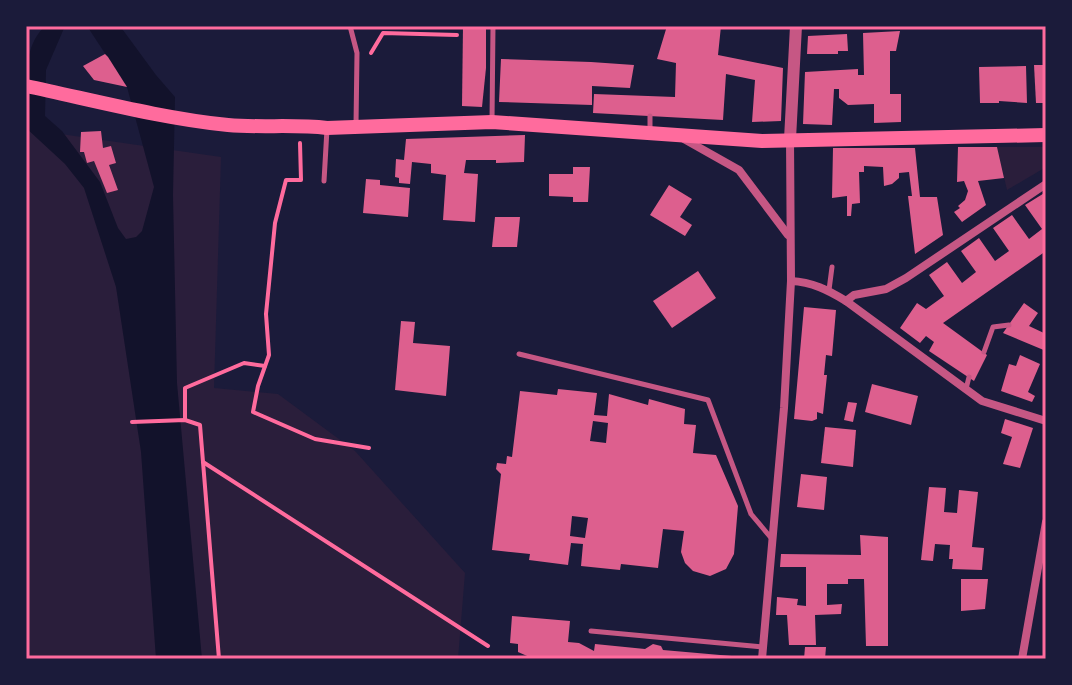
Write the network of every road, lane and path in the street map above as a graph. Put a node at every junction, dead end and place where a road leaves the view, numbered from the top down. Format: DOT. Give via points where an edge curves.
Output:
graph roads {
  1 [pos="350,26"];
  2 [pos="387,26"];
  3 [pos="493,26"];
  4 [pos="796,26"];
  5 [pos="383,33"];
  6 [pos="457,35"];
  7 [pos="357,76"];
  8 [pos="26,86"];
  9 [pos="650,116"];
  10 [pos="492,122"];
  11 [pos="300,125"];
  12 [pos="356,126"];
  13 [pos="327,128"];
  14 [pos="650,134"];
  15 [pos="1046,135"];
  16 [pos="680,136"];
  17 [pos="790,139"];
  18 [pos="324,181"];
  19 [pos="1046,184"];
  20 [pos="788,235"];
  21 [pos="832,267"];
  22 [pos="791,281"];
  23 [pos="829,290"];
  24 [pos="846,301"];
  25 [pos="1009,325"];
  26 [pos="984,352"];
  27 [pos="519,354"];
  28 [pos="265,366"];
  29 [pos="969,377"];
  30 [pos="966,390"];
  31 [pos="185,420"];
  32 [pos="1046,421"];
  33 [pos="132,422"];
  34 [pos="369,448"];
  35 [pos="203,462"];
  36 [pos="1046,522"];
  37 [pos="773,540"];
  38 [pos="591,631"];
  39 [pos="488,646"];
  40 [pos="763,647"];
  41 [pos="219,659"];
  42 [pos="762,659"];
  43 [pos="1022,659"];
  1 -- 7 [label="lane"];
  2 -- 5 [label="path"];
  3 -- 10 [label="lane"];
  4 -- 17 [label="street"];
  5 -- 6 [label="path"];
  5 -- 7 [label="path"];
  7 -- 12 [label="lane"];
  8 -- 11 [label="main road" via="184,119"];
  9 -- 14 [label="lane"];
  10 -- 12 [label="main road"];
  10 -- 14 [label="main road"];
  11 -- 13 [label="main road"];
  11 -- 28 [label="path" via="301,180 286,180 275,223"];
  12 -- 13 [label="main road"];
  13 -- 18 [label="lane"];
  14 -- 16 [label="main road"];
  15 -- 17 [label="main road"];
  16 -- 17 [label="main road"];
  16 -- 20 [label="street" via="739,170"];
  17 -- 20 [label="street"];
  19 -- 24 [label="street" via="906,278"];
  20 -- 22 [label="street"];
  21 -- 23 [label="lane"];
  22 -- 23 [label="street"];
  22 -- 37 [label="street"];
  23 -- 24 [label="street"];
  24 -- 30 [label="street"];
  25 -- 26 [label="lane" via="993,327"];
  27 -- 37 [label="lane" via="708,400 751,514"];
  28 -- 31 [label="path" via="244,363 185,388"];
  28 -- 34 [label="path" via="253,412 315,439"];
  29 -- 30 [label="lane"];
  30 -- 32 [label="street" via="982,401"];
  31 -- 33 [label="path"];
  31 -- 35 [label="path" via="200,425"];
  35 -- 39 [label="path"];
  35 -- 41 [label="path"];
  36 -- 43 [label="street"];
  37 -- 40 [label="street"];
  38 -- 40 [label="lane"];
  40 -- 42 [label="street"];
}
